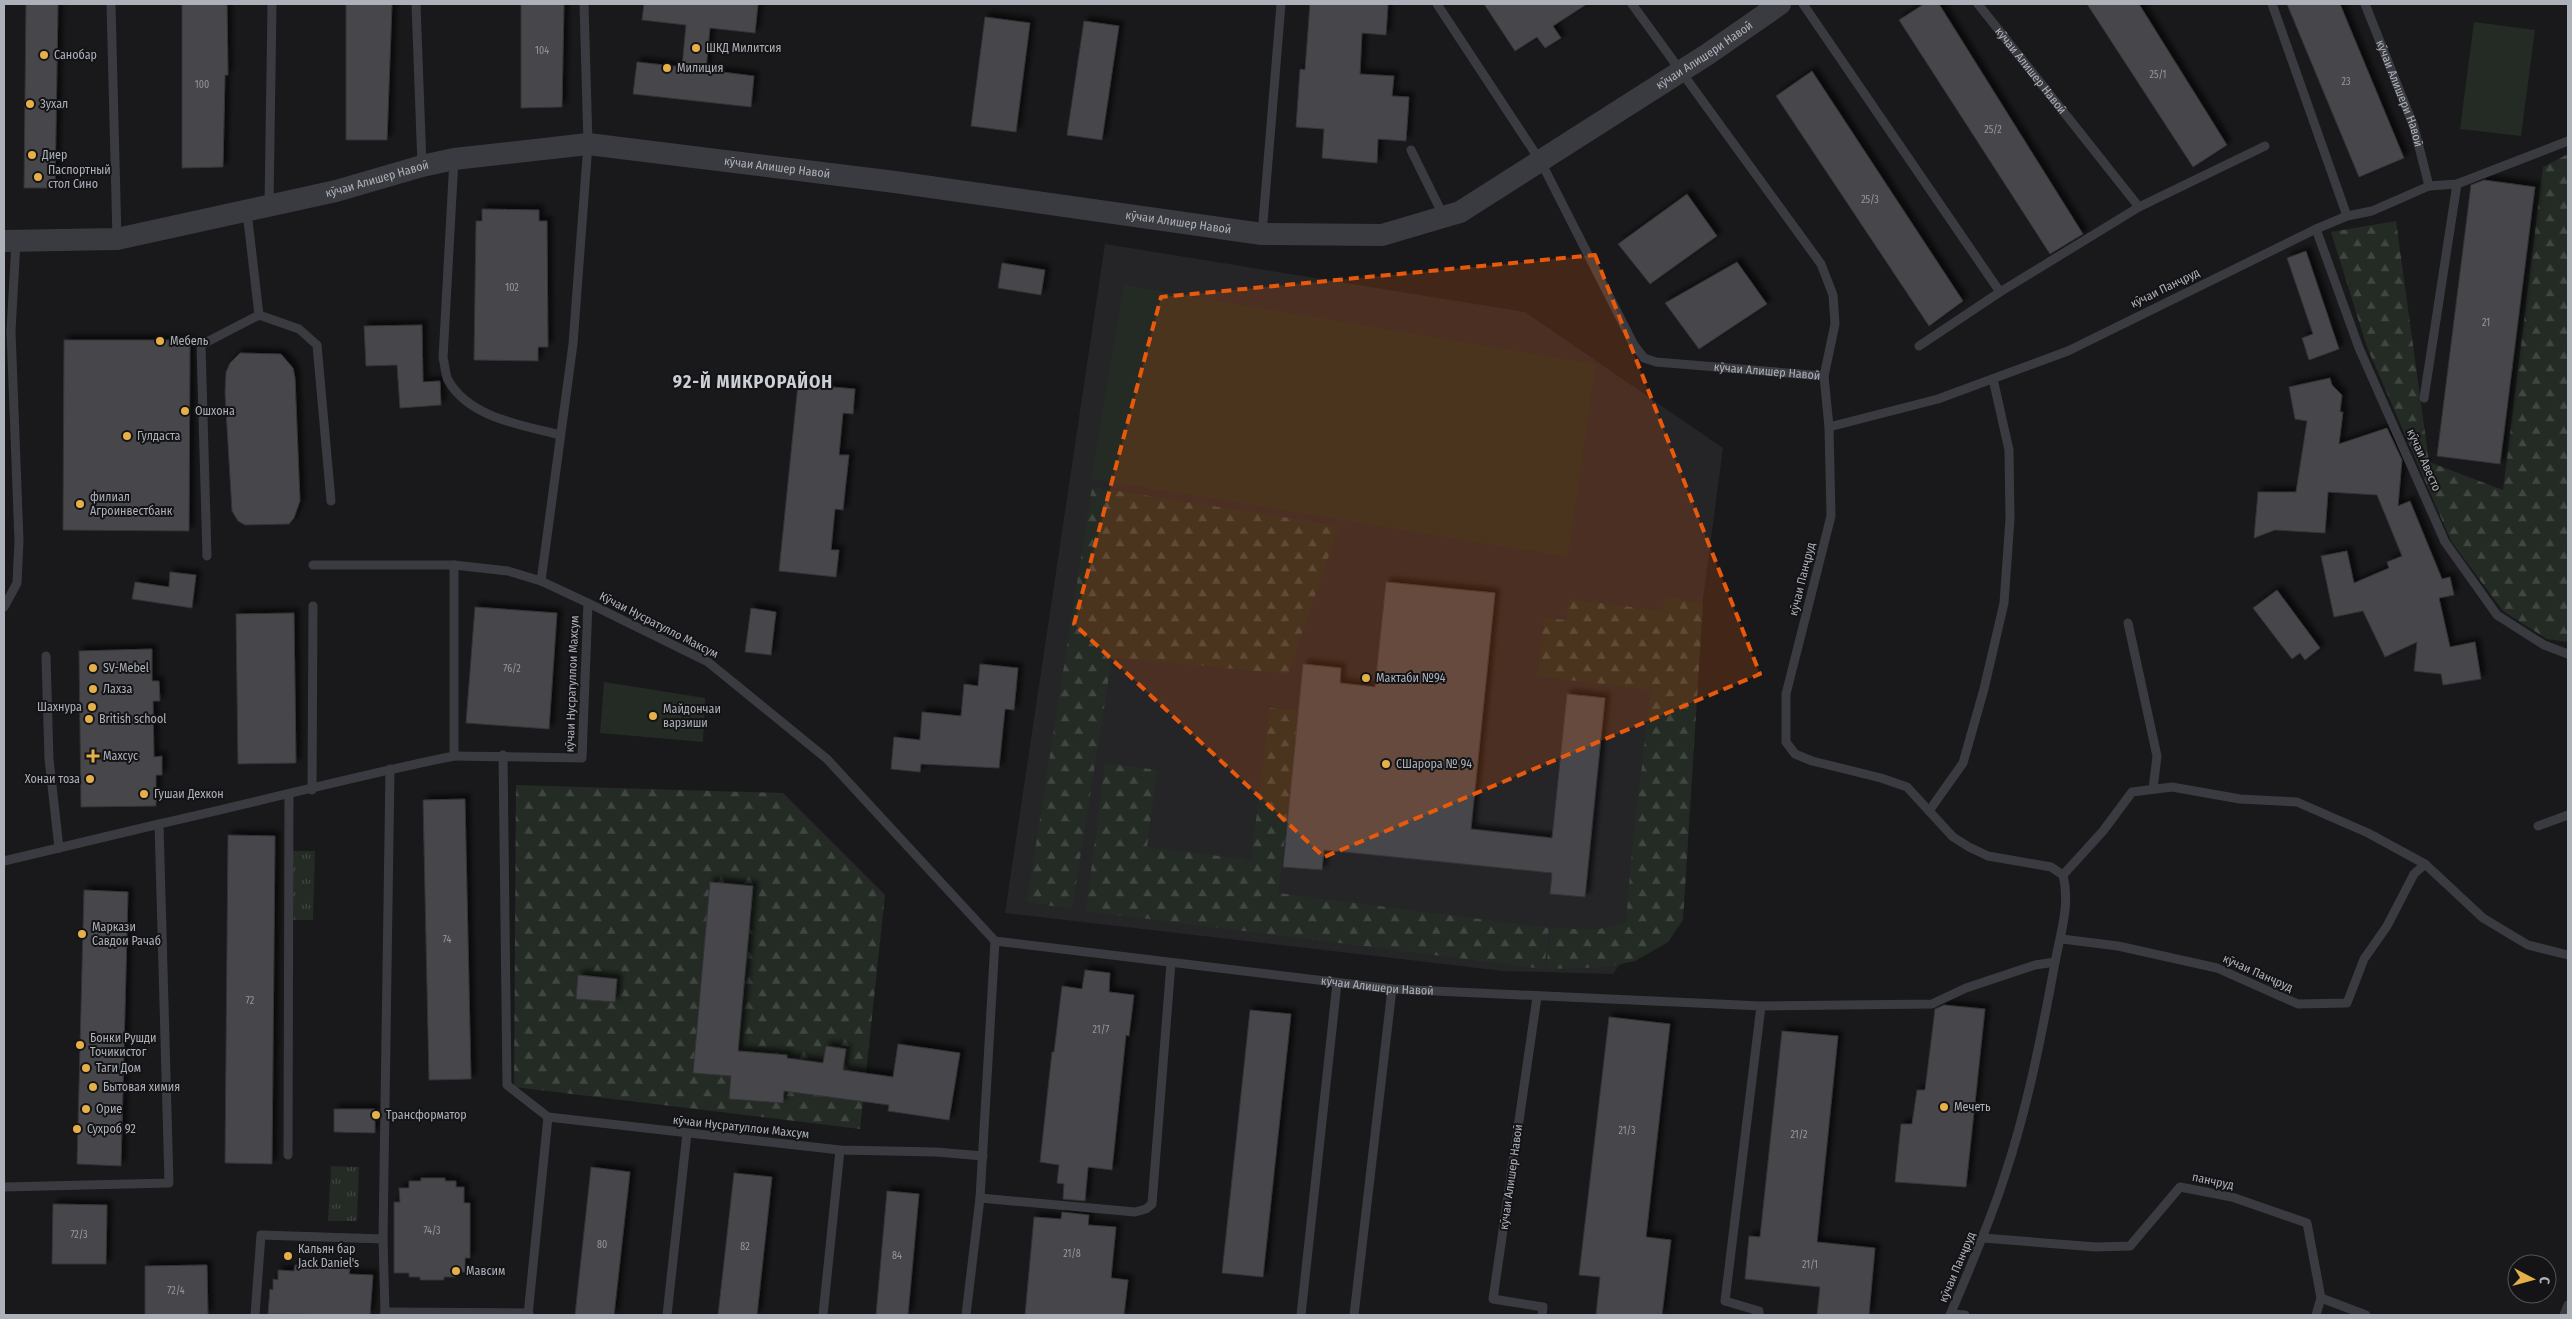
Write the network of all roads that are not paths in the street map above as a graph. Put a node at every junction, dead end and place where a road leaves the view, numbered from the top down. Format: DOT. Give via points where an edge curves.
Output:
graph roads {
  1 [pos="111,4"];
  2 [pos="272,4"];
  3 [pos="416,4"];
  4 [pos="584,4"];
  5 [pos="1282,4"];
  6 [pos="1438,4"];
  7 [pos="1632,4"];
  8 [pos="1780,4"];
  9 [pos="1803,4"];
  10 [pos="1978,4"];
  11 [pos="2272,4"];
  12 [pos="2365,4"];
  13 [pos="1681,70"];
  14 [pos="1628,105"];
  15 [pos="2568,141"];
  16 [pos="588,144"];
  17 [pos="2265,146"];
  18 [pos="1411,150"];
  19 [pos="454,159"];
  20 [pos="1541,162"];
  21 [pos="422,166"];
  22 [pos="2457,184"];
  23 [pos="2429,186"];
  24 [pos="2139,207"];
  25 [pos="258,209"];
  26 [pos="1443,215"];
  27 [pos="2347,216"];
  28 [pos="2316,229"];
  29 [pos="1262,234"];
  30 [pos="117,239"];
  31 [pos="10,241"];
  32 [pos="2000,292"];
  33 [pos="259,315"];
  34 [pos="1919,346"];
  35 [pos="1824,376"];
  36 [pos="1994,379"];
  37 [pos="2424,398"];
  38 [pos="1829,427"];
  39 [pos="560,435"];
  40 [pos="331,500"];
  41 [pos="207,556"];
  42 [pos="313,565"];
  43 [pos="454,565"];
  44 [pos="541,581"];
  45 [pos="588,603"];
  46 [pos="313,606"];
  47 [pos="4,607"];
  48 [pos="2128,623"];
  49 [pos="2568,654"];
  50 [pos="46,656"];
  51 [pos="503,755"];
  52 [pos="454,756"];
  53 [pos="390,769"];
  54 [pos="2153,789"];
  55 [pos="312,790"];
  56 [pos="289,795"];
  57 [pos="1929,811"];
  58 [pos="2568,815"];
  59 [pos="159,824"];
  60 [pos="2538,826"];
  61 [pos="58,848"];
  62 [pos="4,861"];
  63 [pos="2424,864"];
  64 [pos="2064,875"];
  65 [pos="2062,939"];
  66 [pos="995,941"];
  67 [pos="2568,955"];
  68 [pos="1171,962"];
  69 [pos="2055,962"];
  70 [pos="1337,983"];
  71 [pos="1392,989"];
  72 [pos="1537,997"];
  73 [pos="1761,1006"];
  74 [pos="548,1117"];
  75 [pos="687,1133"];
  76 [pos="840,1150"];
  77 [pos="288,1155"];
  78 [pos="983,1156"];
  79 [pos="4,1187"];
  80 [pos="980,1198"];
  81 [pos="1983,1238"];
  82 [pos="384,1239"];
  83 [pos="2321,1298"];
  84 [pos="2568,1305"];
  85 [pos="384,1313"];
  86 [pos="528,1314"];
  87 [pos="255,1315"];
  88 [pos="667,1315"];
  89 [pos="823,1315"];
  90 [pos="966,1315"];
  91 [pos="1301,1315"];
  92 [pos="1354,1315"];
  93 [pos="1542,1315"];
  94 [pos="1758,1315"];
  95 [pos="1950,1315"];
  96 [pos="1965,1315"];
  97 [pos="2316,1315"];
  98 [pos="2366,1315"];
  99 [pos="2564,1315"];
  1 -- 30 [label="lane"];
  2 -- 25 [label="lane"];
  3 -- 21 [label="lane"];
  4 -- 16 [label="lane"];
  5 -- 29 [label="lane"];
  6 -- 20 [label="lane, кӯчаи Алишер Навоӣ"];
  7 -- 13 [label="lane, кӯчаи Алишер Навоӣ"];
  8 -- 13 [label="street, кӯчаи Алишери Навоӣ"];
  9 -- 32 [label="lane"];
  10 -- 24 [label="lane, кӯчаи Алишер Навоӣ"];
  11 -- 27 [label="lane"];
  12 -- 23 [label="lane, кӯчаи Алишери Навоӣ" via="2414,127"];
  13 -- 14 [label="street, кӯчаи Алишери Навоӣ"];
  13 -- 35 [label="lane, кӯчаи Алишер Навоӣ" via="1821,264 1833,296 1835,324"];
  14 -- 20 [label="street, кӯчаи Алишер Навоӣ"];
  15 -- 22 [label="lane, кӯчаи Панҷруд"];
  16 -- 19 [label="street, кӯчаи Алишер Навоӣ"];
  16 -- 29 [label="street, кӯчаи Алишер Навоӣ" via="895,182"];
  16 -- 39 [label="lane" via="573,344"];
  17 -- 24 [label="lane"];
  18 -- 26 [label="lane"];
  19 -- 21 [label="street, кӯчаи Алишер Навоӣ"];
  19 -- 39 [label="lane" via="443,358 448,380 463,398 482,412"];
  20 -- 26 [label="street, кӯчаи Алишер Навоӣ" via="1460,212"];
  20 -- 35 [label="lane, кӯчаи Алишер Навоӣ" via="1634,345 1644,358 1656,362"];
  21 -- 25 [label="street, кӯчаи Алишер Навоӣ" via="336,192"];
  22 -- 23 [label="lane, кӯчаи Панҷруд"];
  22 -- 37 [label="lane"];
  23 -- 27 [label="lane, кӯчаи Панҷруд" via="2372,211"];
  24 -- 32 [label="lane"];
  25 -- 30 [label="street, кӯчаи Алишер Навоӣ"];
  25 -- 33 [label="lane"];
  26 -- 29 [label="street, кӯчаи Алишер Навоӣ" via="1382,235"];
  27 -- 28 [label="lane, кӯчаи Панҷруд"];
  28 -- 36 [label="lane, кӯчаи Панҷруд" via="2068,351"];
  28 -- 49 [label="lane, кӯчаи Авесто" via="2359,348 2445,542 2498,614 2544,645"];
  30 -- 31 [label="street, кӯчаи Алишер Навоӣ"];
  31 -- 47 [label="lane" via="19,541 17,583"];
  32 -- 34 [label="lane"];
  33 -- 40 [label="lane" via="299,329 317,345"];
  33 -- 41 [label="lane" via="200,344"];
  35 -- 38 [label="lane"];
  36 -- 38 [label="lane, кӯчаи Панҷруд" via="1938,399"];
  36 -- 57 [label="lane" via="2009,450 2010,519 2004,603 1963,763"];
  38 -- 57 [label="lane, кӯчаи Панҷруд" via="1831,516 1786,694 1786,742 1795,754 1812,761 1907,787"];
  39 -- 44 [label="lane"];
  42 -- 43 [label="lane"];
  43 -- 44 [label="lane, Кӯчаи Нусратулло Максум" via="508,571"];
  43 -- 52 [label="lane"];
  44 -- 45 [label="lane, Кӯчаи Нусратулло Максум"];
  45 -- 51 [label="lane, кӯчаи Нусратуллои Махсум" via="582,758"];
  45 -- 66 [label="lane, Кӯчаи Нусратулло Максум" via="708,662 827,759"];
  46 -- 55 [label="lane"];
  48 -- 54 [label="lane" via="2158,756"];
  50 -- 61 [label="lane" via="48,758"];
  51 -- 52 [label="lane, кӯчаи Нусратуллои Махсум"];
  51 -- 74 [label="lane" via="507,1085"];
  52 -- 53 [label="lane, кӯчаи Нусратуллои Махсум"];
  53 -- 55 [label="lane, кӯчаи Нусратуллои Махсум"];
  53 -- 82 [label="lane"];
  54 -- 63 [label="lane" via="2172,787 2240,800 2297,802 2368,833"];
  54 -- 64 [label="lane" via="2132,792"];
  55 -- 56 [label="lane, кӯчаи Нусратуллои Махсум"];
  56 -- 59 [label="lane, кӯчаи Нусратуллои Махсум"];
  56 -- 77 [label="lane"];
  57 -- 64 [label="lane, кӯчаи Панҷруд" via="1952,836 1969,847 1988,856 2051,867"];
  58 -- 60 [label="lane"];
  59 -- 61 [label="lane, кӯчаи Нусратуллои Махсум"];
  59 -- 79 [label="lane" via="169,1183"];
  61 -- 62 [label="lane, кӯчаи Нусратуллои Махсум"];
  63 -- 65 [label="lane, кӯчаи Панҷруд" via="2414,874 2387,926 2364,959 2347,1003 2298,1004 2217,968 2118,946"];
  63 -- 67 [label="lane" via="2483,918 2528,945"];
  64 -- 65 [label="lane, кӯчаи Панҷруд" via="2067,890"];
  65 -- 69 [label="lane, кӯчаи Панҷруд"];
  66 -- 68 [label="lane, кӯчаи Алишери Навоӣ"];
  66 -- 78 [label="lane"];
  68 -- 70 [label="lane, кӯчаи Алишери Навоӣ"];
  68 -- 80 [label="lane" via="1152,1204 1136,1212"];
  69 -- 73 [label="lane, кӯчаи Алишери Навоӣ" via="2035,965 1966,988 1932,1004"];
  69 -- 81 [label="lane, кӯчаи Панҷруд" via="2041,1040 2005,1176"];
  70 -- 71 [label="lane, кӯчаи Алишери Навоӣ"];
  70 -- 91 [label="lane"];
  71 -- 72 [label="lane, кӯчаи Алишери Навоӣ"];
  71 -- 92 [label="lane"];
  72 -- 73 [label="lane, кӯчаи Алишери Навоӣ"];
  72 -- 93 [label="lane, кӯчаи Алишер Навоӣ" via="1493,1299 1543,1307"];
  73 -- 94 [label="lane" via="1725,1301 1759,1311"];
  74 -- 75 [label="lane, кӯчаи Нусратуллои Махсум"];
  74 -- 86 [label="lane"];
  75 -- 76 [label="lane, кӯчаи Нусратуллои Махсум"];
  75 -- 88 [label="lane"];
  76 -- 78 [label="lane, кӯчаи Нусратуллои Махсум"];
  76 -- 89 [label="lane"];
  78 -- 80 [label="lane"];
  80 -- 90 [label="lane"];
  81 -- 83 [label="lane, панчруд" via="2096,1247 2130,1246 2180,1187 2232,1197 2307,1223"];
  81 -- 95 [label="lane, кӯчаи Панҷруд"];
  82 -- 85 [label="lane"];
  82 -- 87 [label="lane" via="261,1236"];
  83 -- 97 [label="lane"];
  83 -- 98 [label="lane"];
  84 -- 99 [label="lane"];
  85 -- 86 [label="lane"];
  95 -- 96 [label="lane, кӯчаи Панҷруд"];
}
